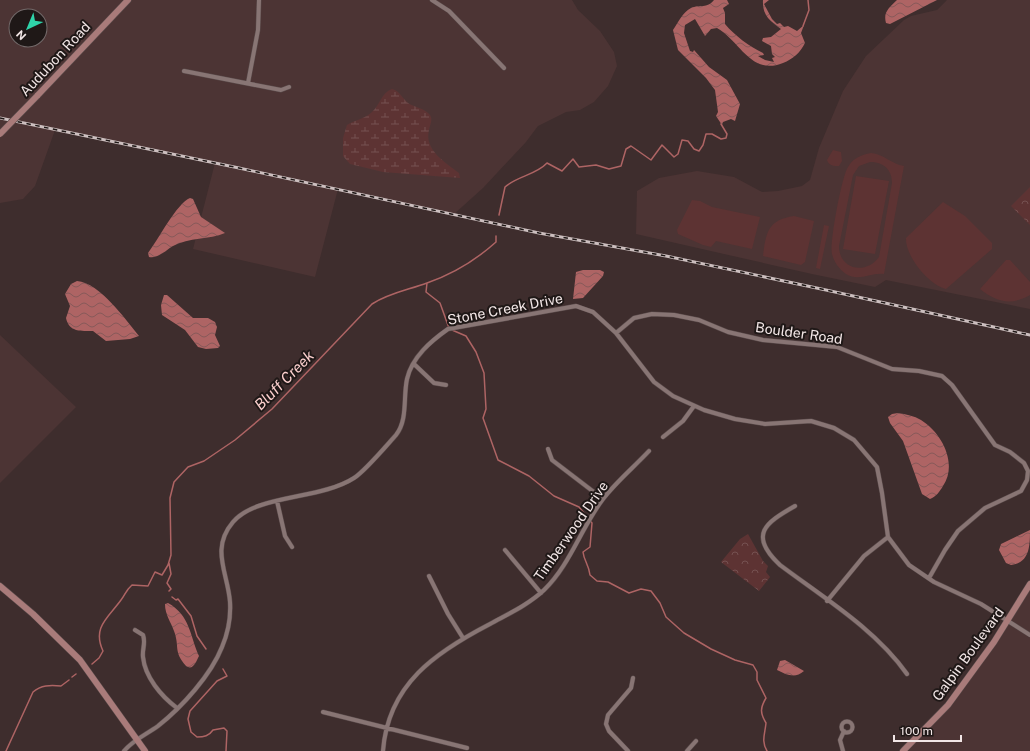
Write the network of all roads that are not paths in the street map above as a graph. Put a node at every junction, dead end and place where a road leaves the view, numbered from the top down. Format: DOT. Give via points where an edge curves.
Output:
graph roads {
  1 [pos="128,0"];
  2 [pos="259,0"];
  3 [pos="432,0"];
  4 [pos="504,68"];
  5 [pos="184,71"];
  6 [pos="248,83"];
  7 [pos="289,87"];
  8 [pos="0,134"];
  9 [pos="616,333"];
  10 [pos="414,364"];
  11 [pos="446,385"];
  12 [pos="694,406"];
  13 [pos="663,437"];
  14 [pos="548,449"];
  15 [pos="649,451"];
  16 [pos="603,499"];
  17 [pos="277,501"];
  18 [pos="795,506"];
  19 [pos="888,537"];
  20 [pos="292,547"];
  21 [pos="505,550"];
  22 [pos="430,576"];
  23 [pos="929,578"];
  24 [pos="1030,584"];
  25 [pos="0,586"];
  26 [pos="541,593"];
  27 [pos="827,601"];
  28 [pos="1008,620"];
  29 [pos="135,630"];
  30 [pos="1030,635"];
  31 [pos="463,638"];
  32 [pos="907,674"];
  33 [pos="633,678"];
  34 [pos="177,708"];
  35 [pos="323,712"];
  36 [pos="386,729"];
  37 [pos="844,732"];
  38 [pos="137,740"];
  39 [pos="696,741"];
  40 [pos="467,748"];
  41 [pos="124,751"];
  42 [pos="145,751"];
  43 [pos="384,751"];
  44 [pos="628,751"];
  45 [pos="687,751"];
  46 [pos="843,751"];
  47 [pos="903,751"];
  1 -- 8 [label="street, Audubon Road, bridge"];
  2 -- 6 [label="street" via="258,30"];
  3 -- 4 [label="street" via="449,11"];
  5 -- 6 [label="street"];
  6 -- 7 [label="street" via="281,90"];
  9 -- 10 [label="street, Stone Creek Drive" via="592,312 576,306 548,310 448,329 431,340"];
  9 -- 12 [label="street, Stone Creek Drive" via="654,382 673,396"];
  9 -- 23 [label="street, Boulder Road" via="634,318 652,314 674,315 699,320 735,334 763,340 837,347 892,369 942,376 952,385 995,445 1024,463 1028,471 1027,480 1021,491 985,508 958,531"];
  10 -- 11 [label="street" via="434,383"];
  10 -- 17 [label="street, Stone Creek Drive" via="407,379 399,431 354,478 316,494"];
  12 -- 13 [label="street" via="683,421"];
  12 -- 19 [label="street, Stone Creek Drive" via="735,419 765,424 811,421 834,428 854,440 877,467"];
  14 -- 16 [label="street" via="552,460"];
  15 -- 16 [label="street, Timberwood Drive"];
  16 -- 26 [label="street, Timberwood Drive" via="559,571"];
  17 -- 20 [label="street" via="285,536"];
  17 -- 34 [label="street, Stone Creek Drive" via="252,507 241,514 226,534 220,558 230,602 228,629 217,659 197,687"];
  18 -- 27 [label="street" via="772,518 764,529 763,538 767,553"];
  19 -- 23 [label="street, Stone Creek Drive" via="909,565"];
  19 -- 27 [label="street" via="864,556"];
  21 -- 26 [label="street"];
  22 -- 31 [label="street"];
  23 -- 28 [label="street, Stone Creek Drive"];
  24 -- 28 [label="street, Galpin Boulevard"];
  25 -- 38 [label="street" via="80,660"];
  26 -- 31 [label="street, Timberwood Drive" via="524,606"];
  27 -- 32 [label="street" via="868,631 894,656"];
  28 -- 30 [label="street, Stone Creek Drive"];
  28 -- 47 [label="street, Galpin Boulevard" via="948,705"];
  29 -- 34 [label="street" via="145,639 142,653 144,662 158,690"];
  31 -- 36 [label="street, Timberwood Drive" via="423,668 407,684 393,707"];
  33 -- 44 [label="street" via="631,688 608,715 606,724 609,731"];
  34 -- 38 [label="street, Stone Creek Drive"];
  35 -- 36 [label="street"];
  36 -- 40 [label="street"];
  36 -- 43 [label="street, Timberwood Drive"];
  37 -- 46 [label="street" via="840,740"];
  38 -- 41 [label="street, Stone Creek Drive"];
  38 -- 42 [label="street"];
  39 -- 45 [label="street"];
}
